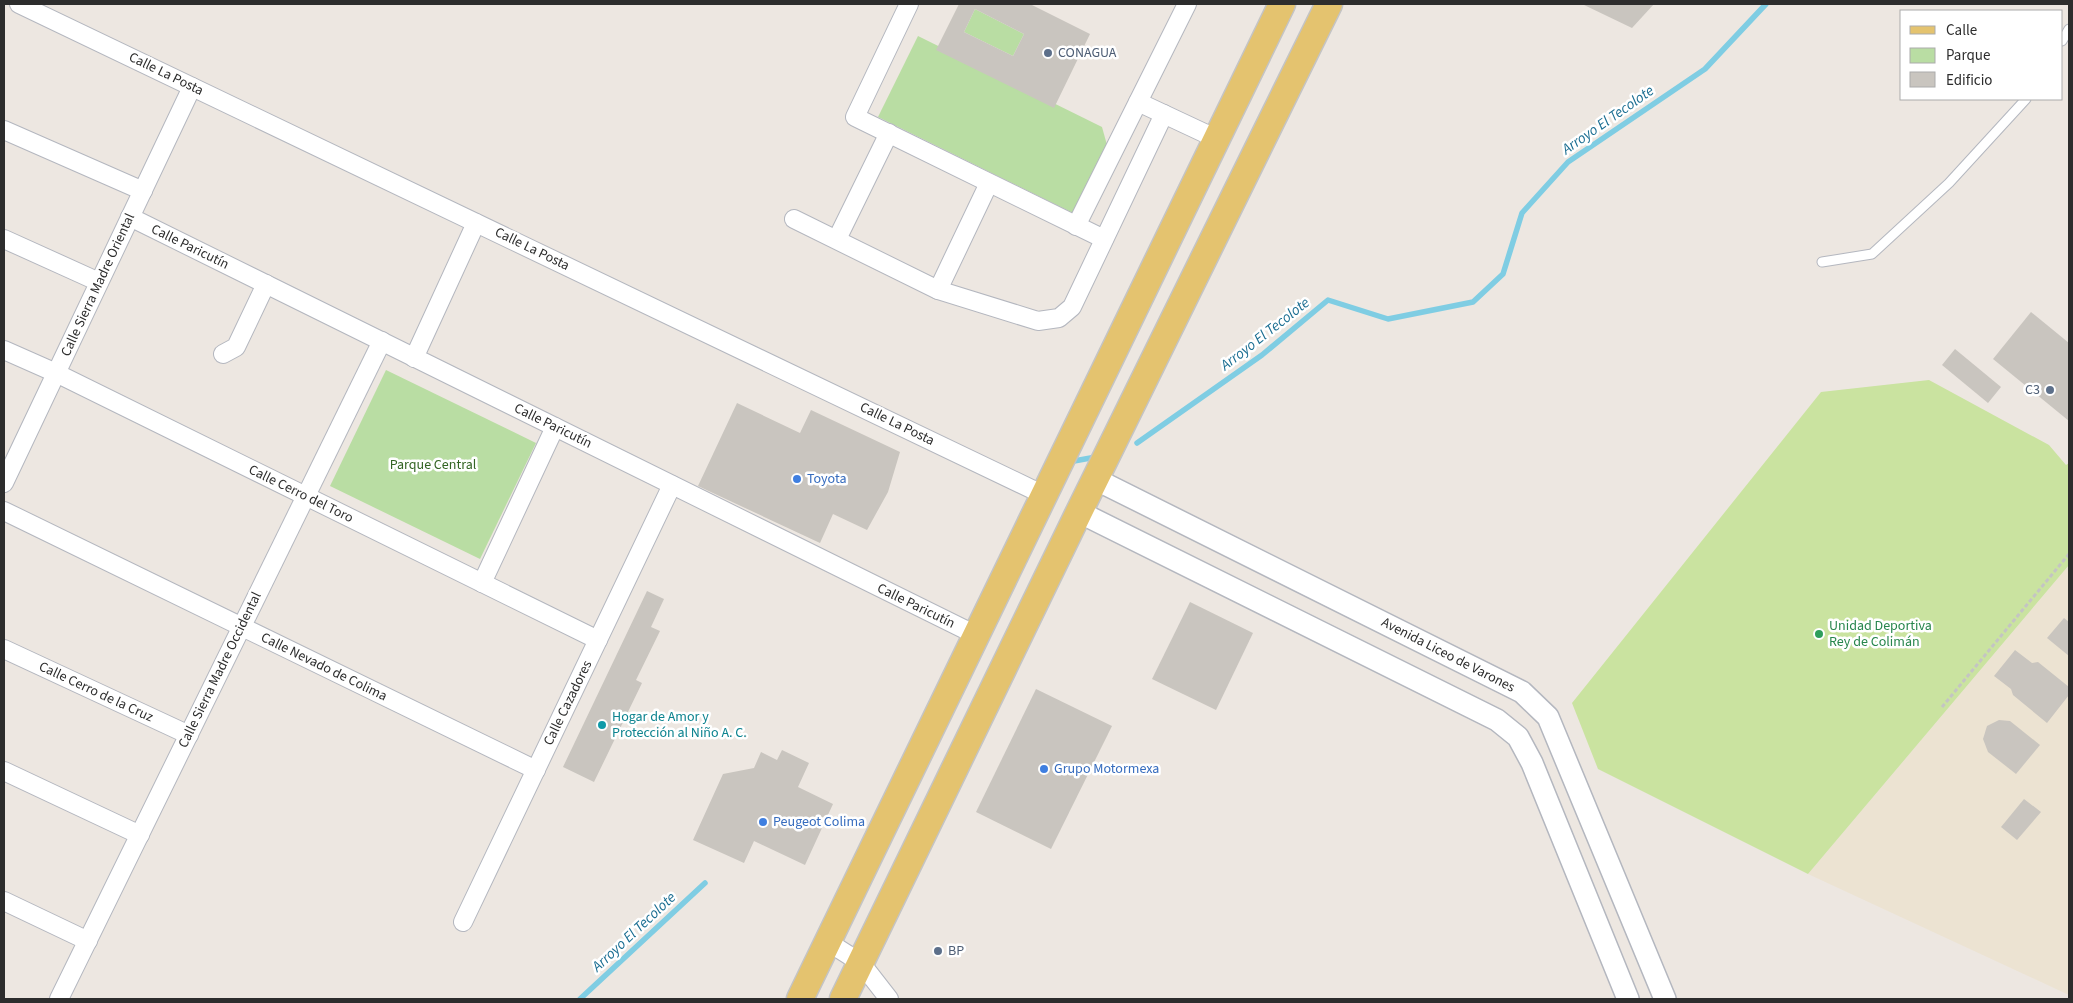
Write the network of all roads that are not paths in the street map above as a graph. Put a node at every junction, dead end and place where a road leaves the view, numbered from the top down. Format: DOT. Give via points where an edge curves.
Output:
graph roads {
  1 [pos="19,4"];
  2 [pos="909,4"];
  3 [pos="1187,4"];
  4 [pos="1282,4"];
  5 [pos="1329,4"];
  6 [pos="192,86"];
  7 [pos="2025,100"];
  8 [pos="1138,102"];
  9 [pos="1164,114"];
  10 [pos="4,130"];
  11 [pos="889,134"];
  12 [pos="1217,139"];
  13 [pos="989,183"];
  14 [pos="142,191"];
  15 [pos="130,217"];
  16 [pos="794,219"];
  17 [pos="476,223"];
  18 [pos="1076,226"];
  19 [pos="4,239"];
  20 [pos="837,239"];
  21 [pos="1104,239"];
  22 [pos="1822,262"];
  23 [pos="99,282"];
  24 [pos="266,284"];
  25 [pos="938,290"];
  26 [pos="382,342"];
  27 [pos="4,350"];
  28 [pos="223,354"];
  29 [pos="414,358"];
  30 [pos="56,373"];
  31 [pos="1096,390"];
  32 [pos="1131,406"];
  33 [pos="555,427"];
  34 [pos="1096,479"];
  35 [pos="4,483"];
  36 [pos="672,485"];
  37 [pos="1044,495"];
  38 [pos="306,496"];
  39 [pos="4,511"];
  40 [pos="1079,512"];
  41 [pos="482,582"];
  42 [pos="242,627"];
  43 [pos="976,635"];
  44 [pos="598,640"];
  45 [pos="4,649"];
  46 [pos="188,735"];
  47 [pos="1563,751"];
  48 [pos="1532,763"];
  49 [pos="536,770"];
  50 [pos="4,771"];
  51 [pos="140,835"];
  52 [pos="4,901"];
  53 [pos="463,922"];
  54 [pos="88,941"];
  55 [pos="828,942"];
  56 [pos="861,963"];
  57 [pos="59,999"];
  58 [pos="800,999"];
  59 [pos="843,999"];
  60 [pos="889,999"];
  61 [pos="1628,999"];
  62 [pos="1665,999"];
  1 -- 6 [label="street, Calle La Posta"];
  2 -- 11 [label="street" via="855,117"];
  3 -- 8 [label="street"];
  4 -- 12 [label="main road"];
  5 -- 32 [label="main road"];
  6 -- 14 [label="street, Calle Sierra Madre Oriental"];
  6 -- 17 [label="street, Calle La Posta"];
  7 -- 22 [label="lane" via="1948,183 1872,254"];
  8 -- 9 [label="street"];
  8 -- 18 [label="street"];
  9 -- 12 [label="street"];
  9 -- 21 [label="street"];
  10 -- 14 [label="street"];
  11 -- 13 [label="street"];
  11 -- 20 [label="street"];
  12 -- 31 [label="main road"];
  13 -- 18 [label="street"];
  13 -- 25 [label="street"];
  14 -- 15 [label="street, Calle Sierra Madre Oriental"];
  15 -- 23 [label="street, Calle Sierra Madre Oriental"];
  15 -- 24 [label="street, Calle Paricutín"];
  16 -- 20 [label="street"];
  17 -- 29 [label="street"];
  17 -- 37 [label="street, Calle La Posta"];
  18 -- 21 [label="street"];
  19 -- 23 [label="street"];
  20 -- 25 [label="street"];
  21 -- 25 [label="street" via="1072,308 1059,318 1038,321"];
  23 -- 30 [label="street, Calle Sierra Madre Oriental"];
  24 -- 26 [label="street, Calle Paricutín"];
  24 -- 28 [label="street" via="236,347"];
  26 -- 29 [label="street, Calle Paricutín"];
  26 -- 38 [label="street, Calle Sierra Madre Occidental"];
  27 -- 30 [label="street, Calle Cerro del Toro"];
  29 -- 33 [label="street, Calle Paricutín"];
  30 -- 35 [label="street, Calle Sierra Madre Oriental"];
  30 -- 38 [label="street, Calle Cerro del Toro"];
  31 -- 32 [label="main road"];
  31 -- 37 [label="main road"];
  32 -- 34 [label="main road"];
  33 -- 36 [label="street, Calle Paricutín"];
  33 -- 41 [label="street"];
  34 -- 40 [label="main road"];
  34 -- 47 [label="street, Avenida Liceo de Varones" via="1522,692 1548,717"];
  36 -- 43 [label="street, Calle Paricutín"];
  36 -- 44 [label="street, Calle Cazadores"];
  37 -- 43 [label="main road"];
  38 -- 41 [label="street, Calle Cerro del Toro"];
  38 -- 42 [label="street, Calle Sierra Madre Occidental"];
  39 -- 42 [label="street, Calle Nevado de Colima"];
  40 -- 48 [label="street" via="1496,720 1518,737"];
  40 -- 56 [label="main road"];
  41 -- 44 [label="street, Calle Cerro del Toro"];
  42 -- 46 [label="street, Calle Sierra Madre Occidental"];
  42 -- 49 [label="street, Calle Nevado de Colima"];
  43 -- 55 [label="main road"];
  44 -- 49 [label="street, Calle Cazadores"];
  45 -- 46 [label="street, Calle Cerro de la Cruz"];
  46 -- 51 [label="street, Calle Sierra Madre Occidental"];
  47 -- 48 [label="street"];
  47 -- 62 [label="street, Avenida Liceo de Varones"];
  48 -- 61 [label="street"];
  49 -- 53 [label="street, Calle Cazadores"];
  50 -- 51 [label="street"];
  51 -- 54 [label="street, Calle Sierra Madre Occidental"];
  52 -- 54 [label="street"];
  54 -- 57 [label="street, Calle Sierra Madre Occidental"];
  55 -- 56 [label="street"];
  55 -- 58 [label="main road"];
  56 -- 59 [label="main road"];
  56 -- 60 [label="street"];
}
